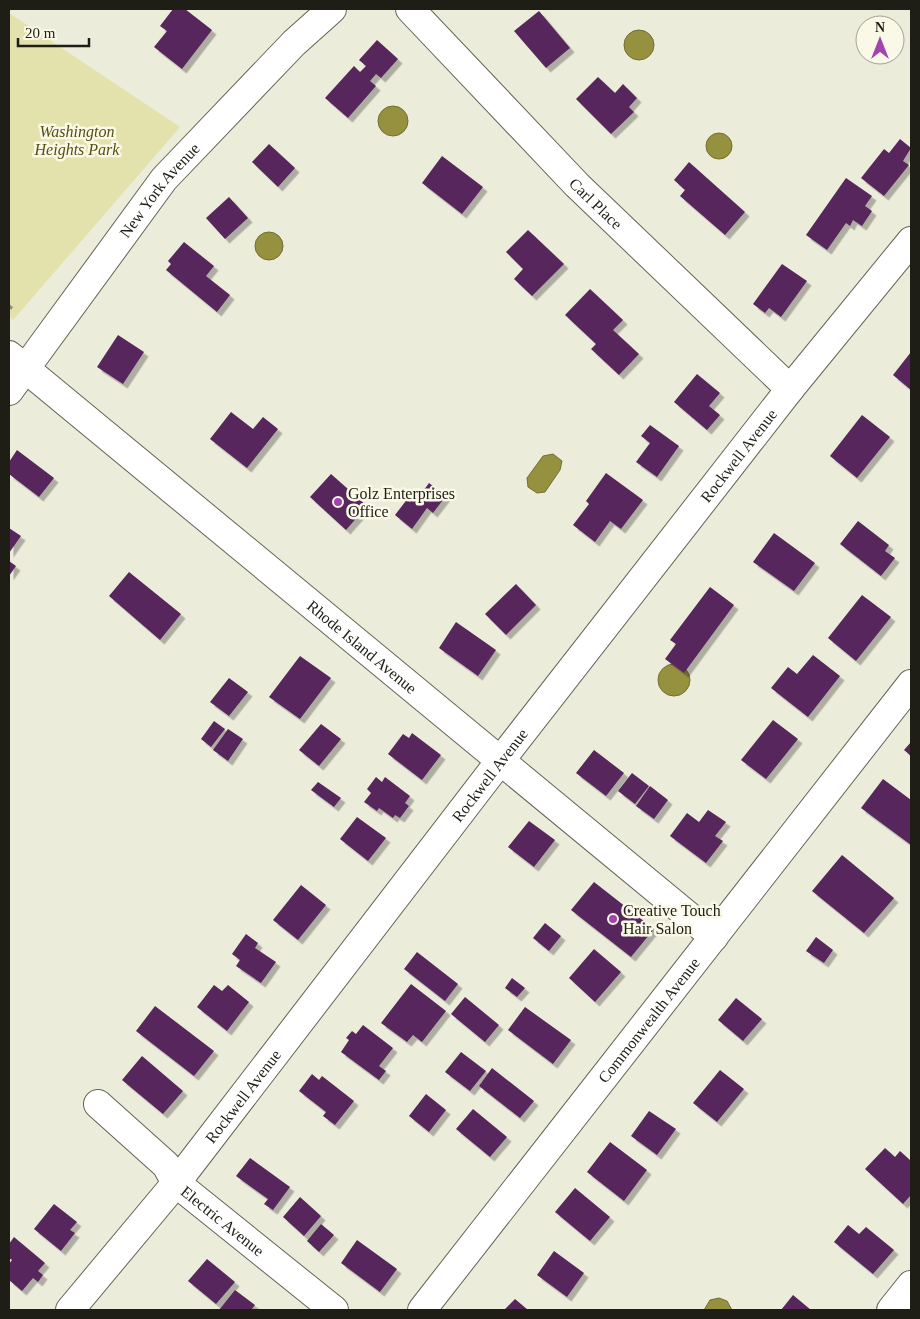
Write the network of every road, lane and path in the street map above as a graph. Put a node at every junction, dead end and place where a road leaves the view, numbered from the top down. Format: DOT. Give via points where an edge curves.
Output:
graph roads {
  1 [pos="332,9"];
  2 [pos="410,9"];
  3 [pos="911,241"];
  4 [pos="9,306"];
  5 [pos="14,310"];
  6 [pos="17,362"];
  7 [pos="790,389"];
  8 [pos="9,391"];
  9 [pos="911,684"];
  10 [pos="500,761"];
  11 [pos="714,937"];
  12 [pos="98,1104"];
  13 [pos="176,1183"];
  14 [pos="911,1284"];
  15 [pos="70,1310"];
  16 [pos="334,1310"];
  17 [pos="422,1310"];
  18 [pos="891,1310"];
  1 -- 6 [label="street, New York Avenue" via="294,43 164,179"];
  2 -- 7 [label="street, Carl Place" via="577,185"];
  3 -- 7 [label="street, Rockwell Avenue"];
  4 -- 5 [label="path"];
  6 -- 8 [label="street, New York Avenue"];
  6 -- 10 [label="street, Rhode Island Avenue"];
  7 -- 10 [label="street, Rockwell Avenue"];
  9 -- 11 [label="street, Commonwealth Avenue"];
  10 -- 11 [label="street, Rhode Island Avenue"];
  10 -- 13 [label="street, Rockwell Avenue"];
  11 -- 17 [label="street, Commonwealth Avenue"];
  12 -- 13 [label="street, Electric Avenue" via="166,1165"];
  13 -- 15 [label="street, Rockwell Avenue"];
  13 -- 16 [label="street, Electric Avenue"];
  14 -- 18 [label="street"];
}
